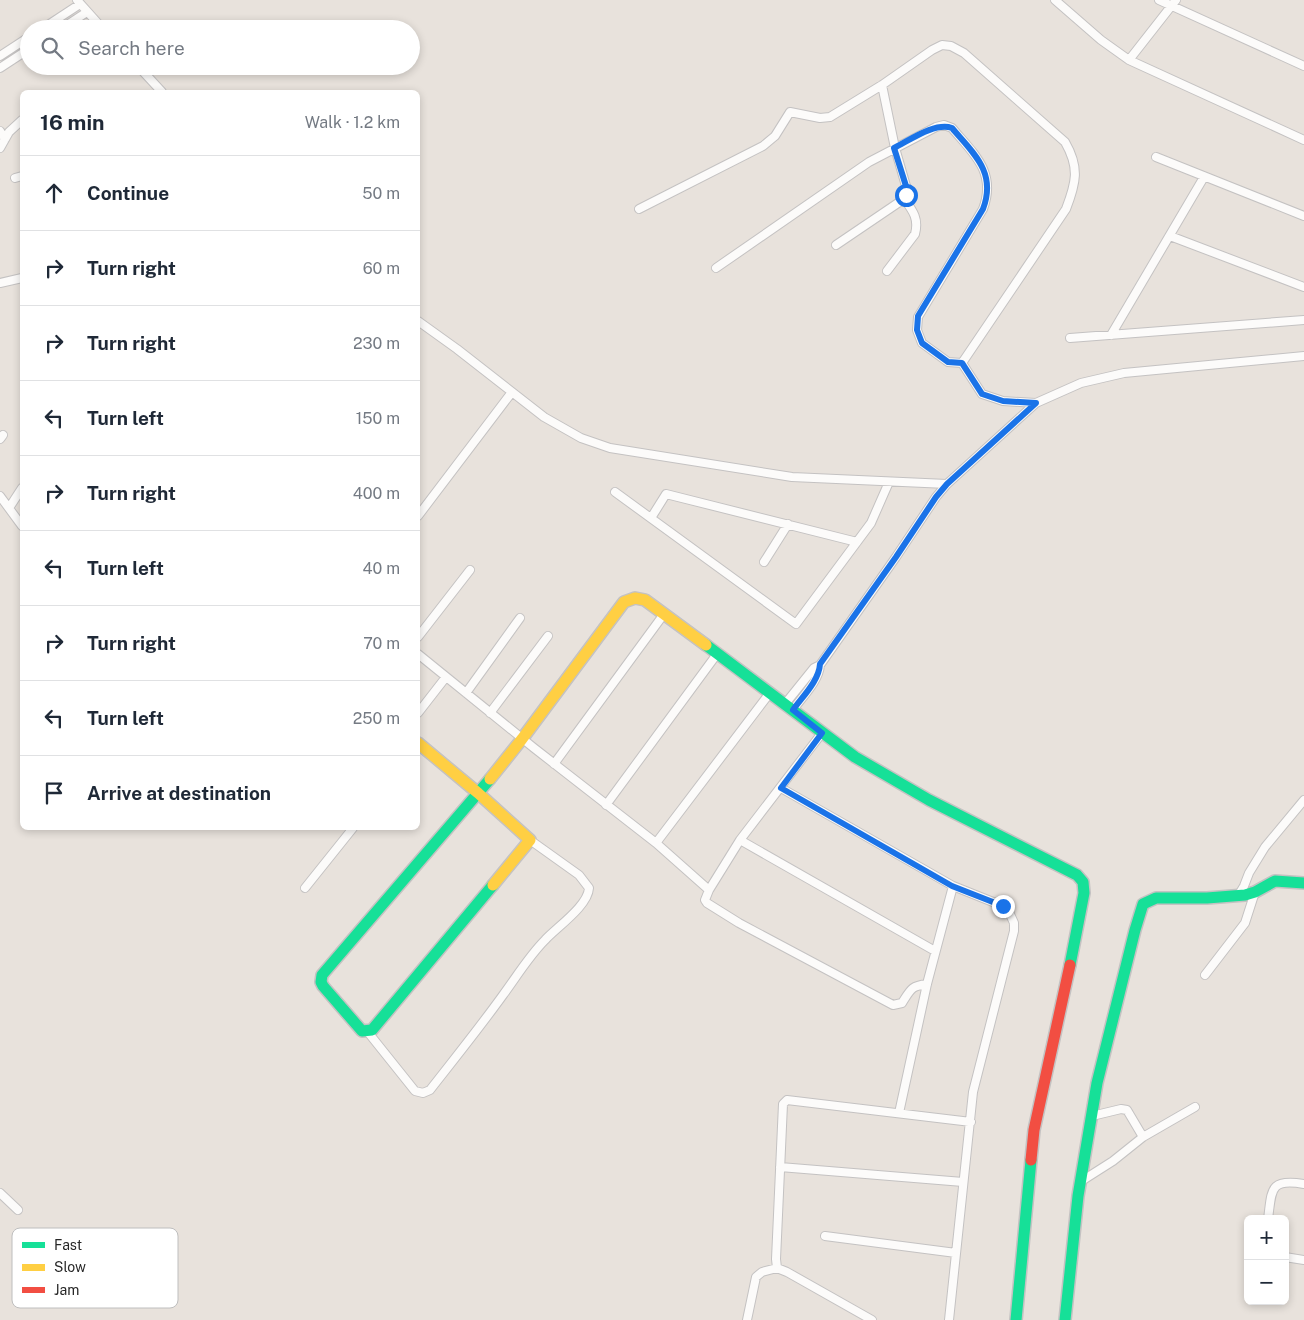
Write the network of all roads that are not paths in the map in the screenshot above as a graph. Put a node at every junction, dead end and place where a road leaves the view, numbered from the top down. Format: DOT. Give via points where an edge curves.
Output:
graph roads {
  1 [pos="1055,0"];
  2 [pos="1159,0"];
  3 [pos="78,2"];
  4 [pos="1174,3"];
  5 [pos="87,12"];
  6 [pos="54,20"];
  7 [pos="75,20"];
  8 [pos="95,20"];
  9 [pos="20,43"];
  10 [pos="20,55"];
  11 [pos="0,56"];
  12 [pos="1129,60"];
  13 [pos="1304,66"];
  14 [pos="0,68"];
  15 [pos="146,75"];
  16 [pos="882,86"];
  17 [pos="160,90"];
  18 [pos="20,122"];
  19 [pos="0,130"];
  20 [pos="5,139"];
  21 [pos="1304,140"];
  22 [pos="0,148"];
  23 [pos="894,148"];
  24 [pos="1156,157"];
  25 [pos="1204,176"];
  26 [pos="905,200"];
  27 [pos="639,209"];
  28 [pos="1304,216"];
  29 [pos="1170,236"];
  30 [pos="836,245"];
  31 [pos="716,268"];
  32 [pos="887,272"];
  33 [pos="20,278"];
  34 [pos="0,283"];
  35 [pos="1304,287"];
  36 [pos="1304,320"];
  37 [pos="420,323"];
  38 [pos="1111,335"];
  39 [pos="1070,338"];
  40 [pos="1304,356"];
  41 [pos="962,363"];
  42 [pos="512,392"];
  43 [pos="1036,403"];
  44 [pos="889,482"];
  45 [pos="947,484"];
  46 [pos="20,491"];
  47 [pos="615,492"];
  48 [pos="0,496"];
  49 [pos="420,506"];
  50 [pos="9,508"];
  51 [pos="651,518"];
  52 [pos="20,523"];
  53 [pos="788,524"];
  54 [pos="857,542"];
  55 [pos="764,562"];
  56 [pos="470,570"];
  57 [pos="664,614"];
  58 [pos="520,618"];
  59 [pos="420,634"];
  60 [pos="548,636"];
  61 [pos="717,654"];
  62 [pos="420,656"];
  63 [pos="446,677"];
  64 [pos="466,694"];
  65 [pos="769,694"];
  66 [pos="789,707"];
  67 [pos="420,710"];
  68 [pos="490,713"];
  69 [pos="822,733"];
  70 [pos="522,739"];
  71 [pos="420,747"];
  72 [pos="554,764"];
  73 [pos="781,788"];
  74 [pos="478,793"];
  75 [pos="1304,800"];
  76 [pos="606,805"];
  77 [pos="349,830"];
  78 [pos="530,840"];
  79 [pos="740,840"];
  80 [pos="656,843"];
  81 [pos="1304,883"];
  82 [pos="952,886"];
  83 [pos="305,888"];
  84 [pos="708,890"];
  85 [pos="1255,892"];
  86 [pos="1238,896"];
  87 [pos="935,951"];
  88 [pos="1205,975"];
  89 [pos="927,984"];
  90 [pos="367,1032"];
  91 [pos="1195,1108"];
  92 [pos="900,1113"];
  93 [pos="1092,1116"];
  94 [pos="971,1122"];
  95 [pos="1143,1137"];
  96 [pos="780,1167"];
  97 [pos="963,1182"];
  98 [pos="1080,1182"];
  99 [pos="1304,1184"];
  100 [pos="0,1193"];
  101 [pos="18,1210"];
  102 [pos="1268,1215"];
  103 [pos="825,1236"];
  104 [pos="956,1253"];
  105 [pos="1289,1258"];
  106 [pos="1304,1260"];
  107 [pos="777,1268"];
  108 [pos="747,1320"];
  109 [pos="872,1320"];
  110 [pos="950,1320"];
  111 [pos="1016,1320"];
  112 [pos="1065,1320"];
  1 -- 12 [label="street"];
  2 -- 4 [label="street"];
  3 -- 5 [label="street"];
  3 -- 6 [label="street"];
  4 -- 12 [label="street"];
  4 -- 13 [label="street"];
  5 -- 7 [label="street"];
  5 -- 8 [label="street"];
  9 -- 11 [label="street"];
  10 -- 14 [label="street"];
  12 -- 21 [label="street"];
  15 -- 17 [label="street"];
  16 -- 23 [label="street"];
  16 -- 27 [label="street" via="830,117 790,112 775,136 763,146"];
  16 -- 41 [label="street" via="932,50 942,45 951,46 964,52 1065,142 1072,153 1075,186 1066,209"];
  18 -- 20 [label="street"];
  19 -- 20 [label="street"];
  20 -- 22 [label="street"];
  23 -- 26 [label="street" via="906,186"];
  23 -- 31 [label="street"];
  23 -- 41 [label="street" via="944,125 952,128 981,163 986,176 987,198 983,209 918,316 917,330 922,343 948,362"];
  24 -- 25 [label="street"];
  25 -- 28 [label="street"];
  25 -- 29 [label="street"];
  26 -- 30 [label="street"];
  26 -- 32 [label="street" via="915,214 917,228"];
  29 -- 35 [label="street"];
  29 -- 38 [label="street"];
  33 -- 34 [label="street"];
  36 -- 38 [label="street"];
  37 -- 42 [label="street"];
  38 -- 39 [label="street"];
  40 -- 43 [label="street" via="1124,373 1081,383"];
  41 -- 43 [label="street" via="982,394 1003,401"];
  42 -- 44 [label="street" via="551,421 581,438 610,448 792,477"];
  42 -- 49 [label="street"];
  43 -- 45 [label="street"];
  44 -- 45 [label="street"];
  44 -- 54 [label="street" via="871,523"];
  45 -- 66 [label="street" via="820,664 814,680"];
  46 -- 50 [label="street"];
  47 -- 51 [label="street"];
  48 -- 50 [label="street"];
  50 -- 52 [label="street"];
  51 -- 53 [label="street" via="666,494"];
  51 -- 54 [label="street" via="796,624"];
  53 -- 54 [label="street"];
  53 -- 55 [label="street"];
  56 -- 59 [label="street"];
  57 -- 61 [label="street"];
  57 -- 70 [label="street" via="638,597 624,602"];
  57 -- 72 [label="street"];
  58 -- 64 [label="street"];
  60 -- 68 [label="street"];
  61 -- 65 [label="street"];
  61 -- 76 [label="street"];
  62 -- 63 [label="street"];
  63 -- 64 [label="street"];
  63 -- 67 [label="street"];
  64 -- 68 [label="street"];
  65 -- 66 [label="street"];
  65 -- 80 [label="street"];
  66 -- 69 [label="street"];
  68 -- 70 [label="street"];
  69 -- 73 [label="street"];
  69 -- 111 [label="street" via="855,757 929,800 1077,875 1083,882 1084,893 1061,1010 1034,1130"];
  70 -- 72 [label="street"];
  70 -- 74 [label="street"];
  71 -- 74 [label="street"];
  72 -- 76 [label="street"];
  73 -- 79 [label="street"];
  73 -- 82 [label="street"];
  74 -- 78 [label="street"];
  74 -- 90 [label="street" via="322,975 323,986"];
  75 -- 86 [label="street" via="1265,847"];
  76 -- 80 [label="street"];
  77 -- 83 [label="street"];
  78 -- 90 [label="street" via="372,1030"];
  78 -- 90 [label="street" via="579,875 589,888 589,894 526,962 430,1090 423,1093 415,1091"];
  79 -- 84 [label="street"];
  79 -- 87 [label="street"];
  80 -- 84 [label="street"];
  81 -- 85 [label="street" via="1275,882"];
  82 -- 87 [label="street"];
  82 -- 94 [label="street" via="1003,906 1014,923 973,1092"];
  84 -- 89 [label="street" via="707,903 739,923 893,1004 902,1003 915,985"];
  85 -- 86 [label="street"];
  85 -- 88 [label="street" via="1244,923"];
  86 -- 93 [label="street" via="1156,898 1143,904 1105,1048"];
  87 -- 89 [label="street"];
  89 -- 92 [label="street"];
  91 -- 95 [label="street"];
  92 -- 94 [label="street"];
  92 -- 96 [label="street" via="787,1100 783,1104"];
  93 -- 95 [label="street" via="1126,1110"];
  93 -- 98 [label="street"];
  94 -- 97 [label="street"];
  95 -- 98 [label="street"];
  96 -- 97 [label="street"];
  96 -- 107 [label="street"];
  97 -- 104 [label="street"];
  98 -- 112 [label="street"];
  99 -- 102 [label="street" via="1277,1185 1271,1191"];
  100 -- 101 [label="street"];
  103 -- 104 [label="street"];
  104 -- 110 [label="street"];
  105 -- 106 [label="street"];
  107 -- 108 [label="street" via="756,1277"];
  107 -- 109 [label="street"];
}
